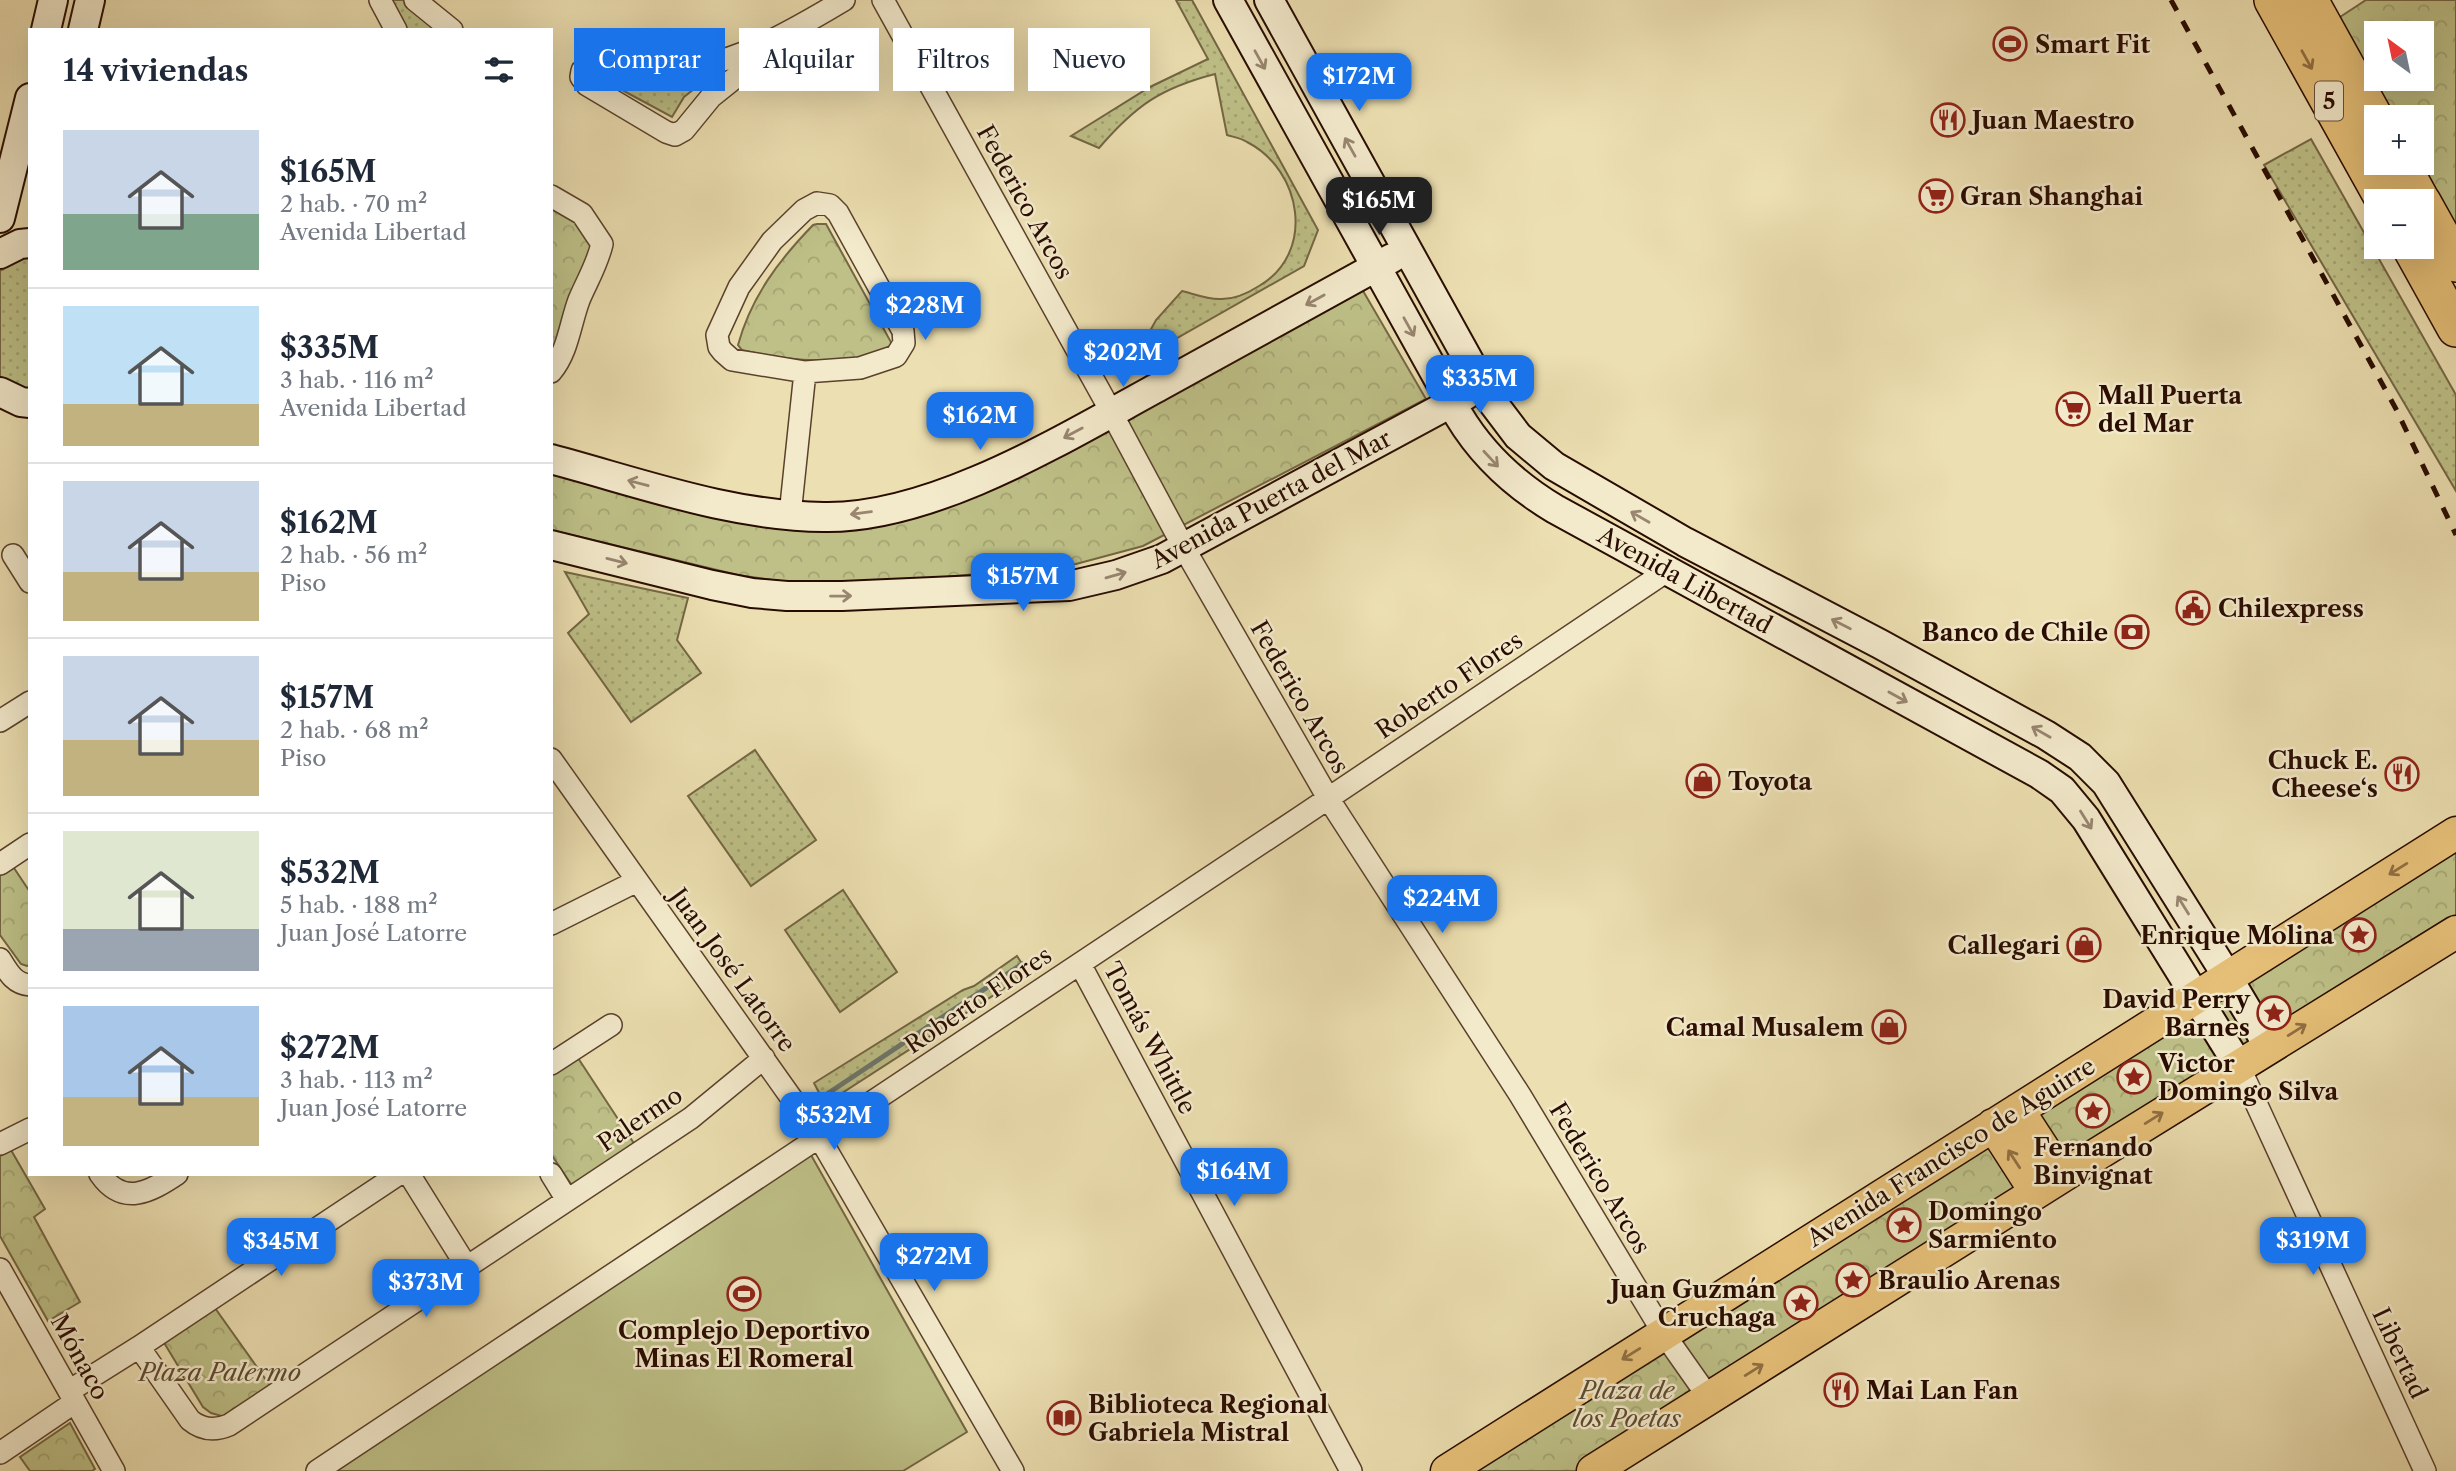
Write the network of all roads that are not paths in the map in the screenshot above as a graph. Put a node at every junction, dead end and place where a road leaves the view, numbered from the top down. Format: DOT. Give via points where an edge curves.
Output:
graph roads {
  1 [pos="53,0"];
  2 [pos="90,0"];
  3 [pos="380,0"];
  4 [pos="415,0"];
  5 [pos="844,0"];
  6 [pos="883,0"];
  7 [pos="1228,0"];
  8 [pos="1269,0"];
  9 [pos="2274,0"];
  10 [pos="2309,0"];
  11 [pos="46,28"];
  12 [pos="83,28"];
  13 [pos="395,28"];
  14 [pos="450,28"];
  15 [pos="798,28"];
  16 [pos="796,29"];
  17 [pos="2367,105"];
  18 [pos="28,106"];
  19 [pos="2378,189"];
  20 [pos="553,197"];
  21 [pos="0,218"];
  22 [pos="2434,224"];
  23 [pos="28,243"];
  24 [pos="1406,250"];
  25 [pos="0,254"];
  26 [pos="2418,259"];
  27 [pos="2456,263"];
  28 [pos="1375,268"];
  29 [pos="2456,328"];
  30 [pos="553,369"];
  31 [pos="804,372"];
  32 [pos="1483,385"];
  33 [pos="0,393"];
  34 [pos="1452,403"];
  35 [pos="28,404"];
  36 [pos="28,406"];
  37 [pos="1111,412"];
  38 [pos="0,416"];
  39 [pos="553,459"];
  40 [pos="790,515"];
  41 [pos="553,545"];
  42 [pos="1184,548"];
  43 [pos="14,555"];
  44 [pos="1667,570"];
  45 [pos="28,579"];
  46 [pos="28,703"];
  47 [pos="0,721"];
  48 [pos="553,762"];
  49 [pos="1328,798"];
  50 [pos="2456,833"];
  51 [pos="28,845"];
  52 [pos="0,864"];
  53 [pos="637,881"];
  54 [pos="553,923"];
  55 [pos="2456,932"];
  56 [pos="0,959"];
  57 [pos="1080,964"];
  58 [pos="2227,977"];
  59 [pos="28,985"];
  60 [pos="2197,996"];
  61 [pos="611,1025"];
  62 [pos="2269,1047"];
  63 [pos="764,1058"];
  64 [pos="553,1063"];
  65 [pos="2239,1066"];
  66 [pos="2006,1118"];
  67 [pos="28,1130"];
  68 [pos="819,1137"];
  69 [pos="0,1144"];
  70 [pos="101,1176"];
  71 [pos="174,1176"];
  72 [pos="396,1176"];
  73 [pos="410,1176"];
  74 [pos="552,1176"];
  75 [pos="2049,1184"];
  76 [pos="567,1200"];
  77 [pos="467,1267"];
  78 [pos="0,1269"];
  79 [pos="1664,1334"];
  80 [pos="139,1347"];
  81 [pos="72,1396"];
  82 [pos="1709,1398"];
  83 [pos="0,1453"];
  84 [pos="114,1471"];
  85 [pos="317,1471"];
  86 [pos="1013,1471"];
  87 [pos="1351,1471"];
  88 [pos="1447,1471"];
  89 [pos="1593,1471"];
  90 [pos="2425,1471"];
  1 -- 11 [label="street"];
  2 -- 12 [label="street"];
  3 -- 13 [label="street"];
  4 -- 14 [label="street"];
  5 -- 15 [label="street"];
  6 -- 37 [label="street, Federico Arcos"];
  7 -- 28 [label="street, Avenida Libertad, one-way"];
  24 -- 8 [label="street, Avenida Libertad, one-way"];
  9 -- 19 [label="highway, 5, one-way"];
  10 -- 17 [label="highway, 5"];
  16 -- 16 [label="street" via="711,97 676,135 587,85 581,77 587,70 656,73 705,65 731,59"];
  18 -- 21 [label="street"];
  20 -- 30 [label="street" via="582,214 602,244"];
  22 -- 27 [label="highway"];
  23 -- 25 [label="street"];
  24 -- 28 [label="street"];
  24 -- 32 [label="street, Avenida Libertad"];
  26 -- 29 [label="highway"];
  28 -- 34 [label="street, Avenida Libertad, one-way"];
  28 -- 37 [label="street, one-way"];
  31 -- 31 [label="street" via="860,368 891,358 902,349 905,337 838,213 824,203 810,205 772,241 739,287 717,335 719,347 732,360"];
  31 -- 40 [label="street"];
  32 -- 34 [label="street, Avenida Puerta del Mar"];
  58 -- 32 [label="street, Avenida Libertad, one-way" via="2106,783 2080,757 1554,467 1518,436"];
  33 -- 35 [label="street"];
  34 -- 42 [label="street, Avenida Puerta del Mar"];
  34 -- 44 [label="street, Avenida Libertad, one-way" via="1477,443 1532,495"];
  36 -- 38 [label="street"];
  37 -- 40 [label="street, one-way" via="988,475 927,499 840,516"];
  37 -- 42 [label="street, Federico Arcos"];
  40 -- 39 [label="street, one-way" via="736,510"];
  41 -- 42 [label="street, Avenida Puerta del Mar, one-way" via="752,593 830,596 1069,586 1128,572"];
  42 -- 49 [label="street, Federico Arcos"];
  43 -- 45 [label="street"];
  44 -- 49 [label="street, Roberto Flores"];
  44 -- 60 [label="street, Avenida Libertad, one-way" via="2062,790 2079,809"];
  46 -- 47 [label="street"];
  48 -- 53 [label="street, Juan José Latorre"];
  49 -- 57 [label="street, Roberto Flores"];
  49 -- 79 [label="street, Federico Arcos" via="1520,1095"];
  50 -- 58 [label="main road, Avenida Francisco de Aguirre, one-way"];
  51 -- 52 [label="street"];
  53 -- 54 [label="street"];
  53 -- 63 [label="street, Juan José Latorre"];
  62 -- 55 [label="main road, one-way"];
  56 -- 59 [label="street" via="12,978"];
  57 -- 68 [label="street, Roberto Flores"];
  57 -- 87 [label="street, Tomás Whittle"];
  58 -- 60 [label="main road, Avenida Francisco de Aguirre"];
  58 -- 62 [label="street, Avenida Libertad"];
  60 -- 65 [label="street, Avenida Libertad"];
  60 -- 66 [label="main road, Avenida Francisco de Aguirre"];
  61 -- 64 [label="street"];
  62 -- 65 [label="main road"];
  63 -- 68 [label="street, Juan José Latorre"];
  63 -- 76 [label="street, Palermo" via="691,1118"];
  75 -- 65 [label="main road, one-way"];
  65 -- 90 [label="street, Libertad"];
  66 -- 75 [label="main road"];
  66 -- 79 [label="main road, Avenida Francisco de Aguirre"];
  67 -- 69 [label="street"];
  68 -- 85 [label="street, Roberto Flores"];
  68 -- 86 [label="street, Juan José Latorre"];
  70 -- 71 [label="street" via="116,1190 135,1194 155,1189"];
  72 -- 80 [label="street"];
  73 -- 77 [label="street"];
  74 -- 76 [label="street"];
  82 -- 75 [label="main road, one-way"];
  76 -- 77 [label="street, Palermo"];
  77 -- 80 [label="street, Palermo" via="221,1428 204,1428 190,1420"];
  78 -- 81 [label="street, Mónaco"];
  79 -- 82 [label="street, Federico Arcos"];
  79 -- 88 [label="main road, Avenida Francisco de Aguirre, one-way"];
  80 -- 81 [label="street"];
  81 -- 83 [label="street"];
  81 -- 84 [label="street, Mónaco"];
  82 -- 89 [label="main road"];
}
